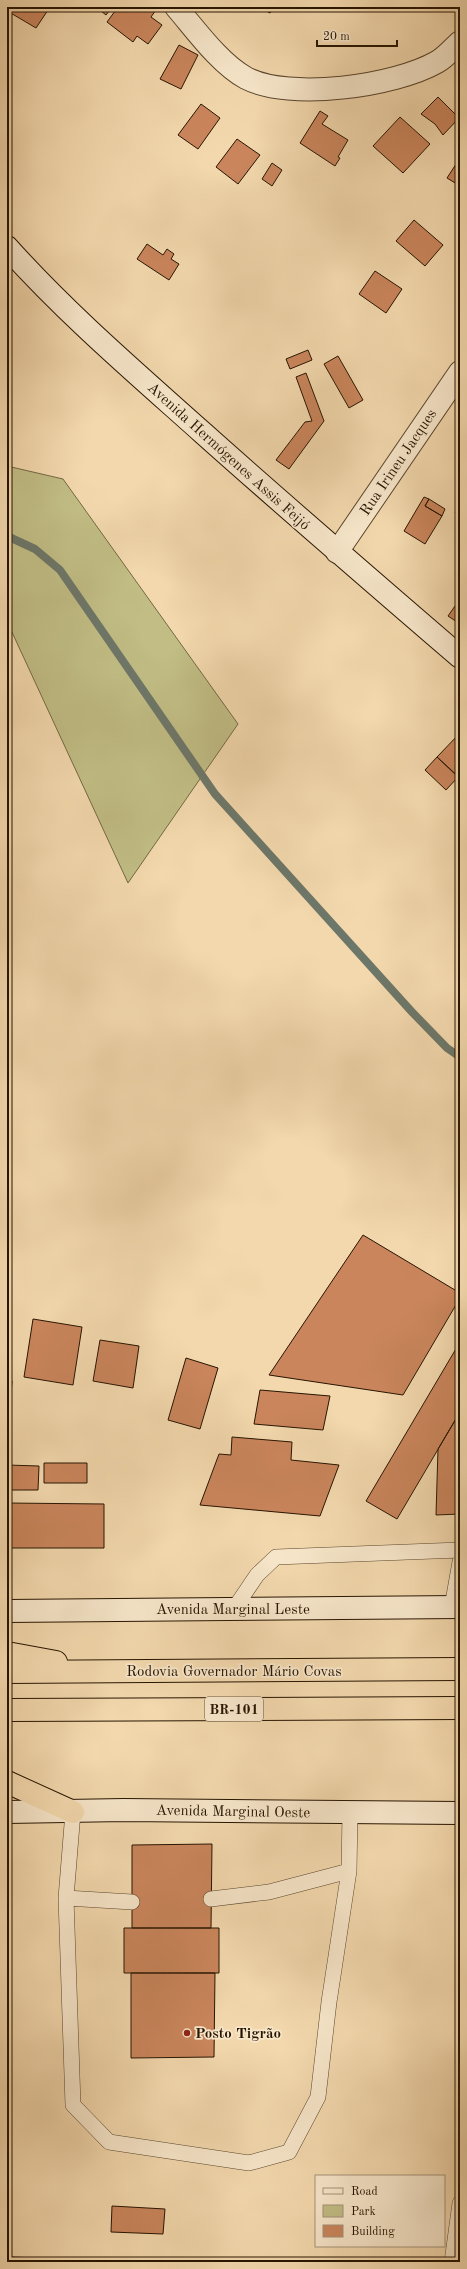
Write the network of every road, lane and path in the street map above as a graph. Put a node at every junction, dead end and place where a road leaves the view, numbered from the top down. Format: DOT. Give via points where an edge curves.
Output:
graph roads {
  1 [pos="176,7"];
  2 [pos="460,42"];
  3 [pos="7,247"];
  4 [pos="460,372"];
  5 [pos="337,552"];
  6 [pos="460,657"];
  7 [pos="460,1550"];
  8 [pos="460,1562"];
  9 [pos="456,1607"];
  10 [pos="234,1609"];
  11 [pos="7,1611"];
  12 [pos="7,1653"];
  13 [pos="460,1669"];
  14 [pos="7,1672"];
  15 [pos="108,1672"];
  16 [pos="460,1708"];
  17 [pos="7,1710"];
  18 [pos="7,1782"];
  19 [pos="7,1812"];
  20 [pos="73,1812"];
  21 [pos="350,1813"];
  22 [pos="460,1813"];
  23 [pos="349,1871"];
  24 [pos="66,1898"];
  25 [pos="211,1899"];
  26 [pos="132,1902"];
  27 [pos="460,2203"];
  28 [pos="452,2262"];
  1 -- 2 [label="main road" via="223,59 246,77 274,88 309,90 367,84 403,76 438,61"];
  3 -- 5 [label="main road, Avenida Hermógenes Assis Feijó" via="33,276 128,366"];
  4 -- 5 [label="main road, Rua Irineu Jacques"];
  5 -- 6 [label="main road, Avenida Hermógenes Assis Feijó"];
  7 -- 10 [label="lane" via="276,1557 256,1576"];
  8 -- 9 [label="lane"];
  9 -- 10 [label="main road, Avenida Marginal Leste"];
  10 -- 11 [label="main road, Avenida Marginal Leste"];
  12 -- 15 [label="highway"];
  13 -- 15 [label="highway, Rodovia Governador Mário Covas"];
  14 -- 15 [label="highway, Rodovia Governador Mário Covas"];
  16 -- 17 [label="highway, BR-101"];
  18 -- 20 [label="highway"];
  19 -- 20 [label="main road, Avenida Marginal Oeste"];
  20 -- 21 [label="main road, Avenida Marginal Oeste" via="132,1810"];
  20 -- 24 [label="lane"];
  21 -- 22 [label="main road, Avenida Marginal Oeste"];
  21 -- 23 [label="lane"];
  23 -- 24 [label="lane" via="329,2002 318,2097 289,2152 249,2163 109,2142 73,2105"];
  23 -- 25 [label="lane" via="269,1892"];
  24 -- 26 [label="lane"];
  27 -- 28 [label="lane"];
}
